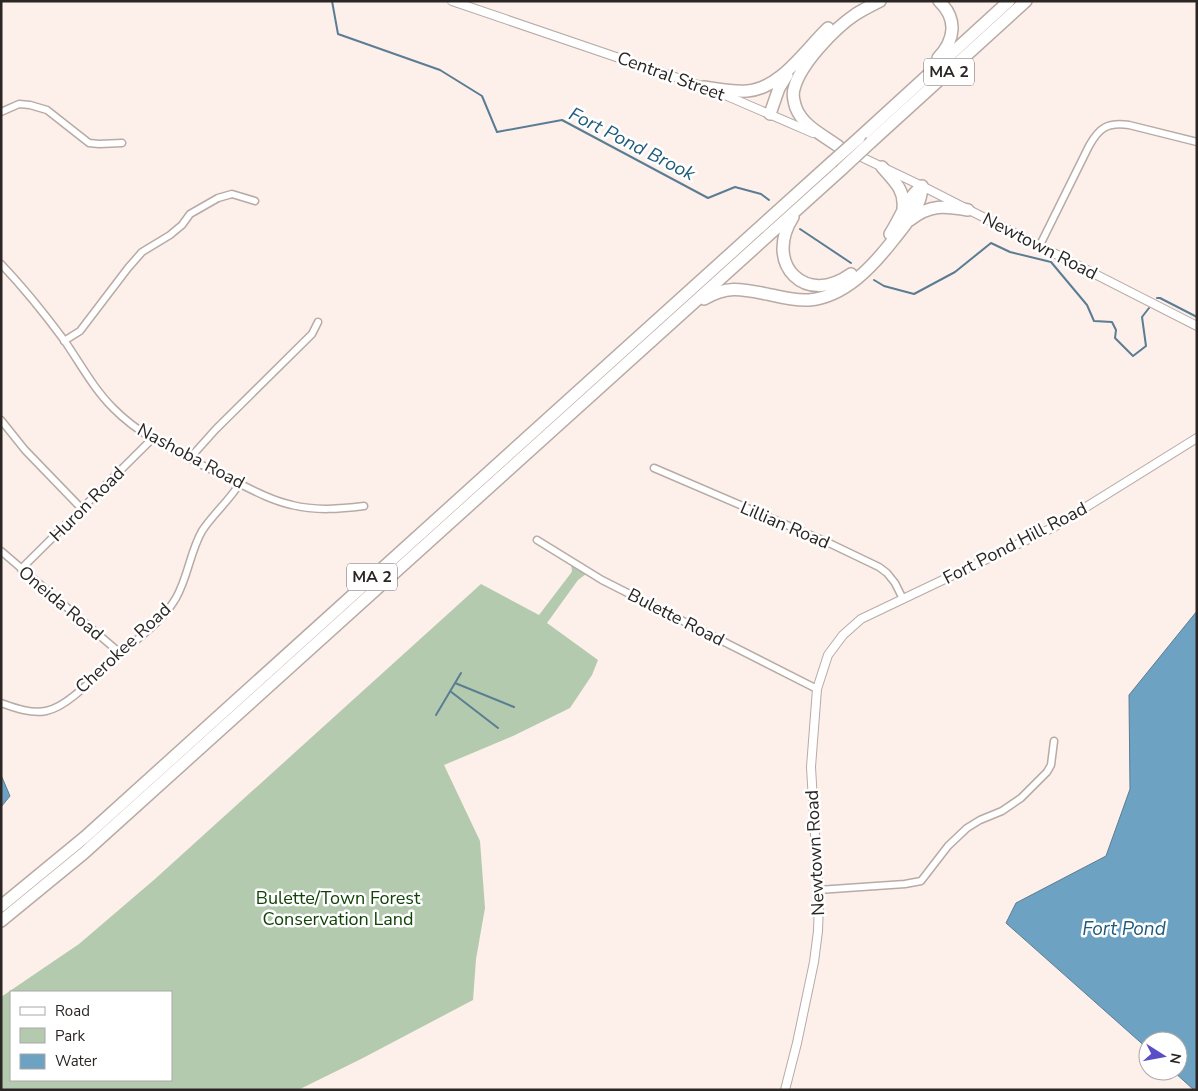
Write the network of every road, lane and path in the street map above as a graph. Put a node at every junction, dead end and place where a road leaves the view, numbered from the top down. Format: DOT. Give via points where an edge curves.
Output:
graph roads {
  1 [pos="452,1"];
  2 [pos="863,1"];
  3 [pos="880,1"];
  4 [pos="939,1"];
  5 [pos="1009,1"];
  6 [pos="1026,1"];
  7 [pos="794,63"];
  8 [pos="797,82"];
  9 [pos="704,87"];
  10 [pos="895,105"];
  11 [pos="1,112"];
  12 [pos="770,114"];
  13 [pos="1197,142"];
  14 [pos="122,143"];
  15 [pos="838,146"];
  16 [pos="882,167"];
  17 [pos="922,186"];
  18 [pos="256,201"];
  19 [pos="800,207"];
  20 [pos="902,210"];
  21 [pos="968,210"];
  22 [pos="904,227"];
  23 [pos="1040,245"];
  24 [pos="1,264"];
  25 [pos="685,310"];
  26 [pos="318,322"];
  27 [pos="1197,326"];
  28 [pos="64,340"];
  29 [pos="1,420"];
  30 [pos="153,438"];
  31 [pos="1197,438"];
  32 [pos="190,458"];
  33 [pos="654,468"];
  34 [pos="240,484"];
  35 [pos="364,506"];
  36 [pos="82,509"];
  37 [pos="537,540"];
  38 [pos="1,551"];
  39 [pos="21,569"];
  40 [pos="903,598"];
  41 [pos="854,624"];
  42 [pos="120,653"];
  43 [pos="817,689"];
  44 [pos="1,703"];
  45 [pos="1054,741"];
  46 [pos="818,890"];
  47 [pos="1,906"];
  48 [pos="1,921"];
  49 [pos="785,1090"];
  1 -- 9 [label="street, Central Street"];
  2 -- 7 [label="highway" via="833,23"];
  3 -- 8 [label="highway" via="834,32 812,56"];
  4 -- 10 [label="highway" via="951,18 949,44"];
  5 -- 10 [label="highway, MA 2"];
  6 -- 19 [label="highway, MA 2, bridge"];
  7 -- 9 [label="highway" via="773,82 758,89 739,91"];
  7 -- 12 [label="highway" via="779,88"];
  8 -- 12 [label="highway"];
  8 -- 15 [label="highway" via="793,98 800,115"];
  9 -- 12 [label="street, Central Street"];
  10 -- 47 [label="highway, MA 2, bridge" via="85,837"];
  11 -- 14 [label="street" via="19,104 30,105 47,110 89,143"];
  12 -- 15 [label="street, Central Street"];
  13 -- 23 [label="street" via="1119,123 1104,127 1095,135"];
  15 -- 16 [label="street, Central Street"];
  16 -- 17 [label="street, Newtown Road"];
  16 -- 20 [label="highway" via="900,189 904,200"];
  17 -- 20 [label="highway"];
  17 -- 21 [label="street, Newtown Road"];
  17 -- 22 [label="highway" via="917,207"];
  18 -- 28 [label="street" via="232,194 190,214 170,235 142,252 80,331"];
  19 -- 20 [label="highway" via="786,230 783,256 790,272 798,279 819,286 839,281 866,261 888,236"];
  19 -- 25 [label="highway, MA 2"];
  21 -- 22 [label="highway" via="942,206 933,208 912,218"];
  21 -- 23 [label="street, Newtown Road"];
  22 -- 25 [label="highway" via="860,276 835,292 810,300 731,289 715,293"];
  23 -- 27 [label="street, Newtown Road"];
  24 -- 28 [label="street, Nashoba Road"];
  25 -- 48 [label="highway, MA 2" via="84,853"];
  26 -- 32 [label="street" via="312,334"];
  28 -- 30 [label="street, Nashoba Road" via="111,407 127,422"];
  29 -- 36 [label="street"];
  30 -- 32 [label="street, Nashoba Road"];
  30 -- 36 [label="street, Huron Road"];
  31 -- 40 [label="street, Fort Pond Hill Road" via="1060,523"];
  32 -- 34 [label="street, Nashoba Road"];
  33 -- 40 [label="street, Lillian Road" via="879,567 895,583"];
  34 -- 35 [label="street, Nashoba Road" via="291,505 335,509"];
  34 -- 42 [label="street, Cherokee Road" via="201,533 185,580 163,617"];
  36 -- 39 [label="street, Huron Road"];
  37 -- 43 [label="street, Bulette Road" via="602,580"];
  38 -- 39 [label="street, Oneida Road"];
  39 -- 42 [label="street, Oneida Road"];
  40 -- 41 [label="street, Fort Pond Hill Road"];
  41 -- 43 [label="street, Newtown Road" via="828,655"];
  42 -- 44 [label="street, Cherokee Road" via="88,684 56,708 33,711"];
  43 -- 46 [label="street, Newtown Road" via="811,767"];
  45 -- 46 [label="street" via="1051,765 1032,788 1002,811 967,828 948,846 921,881"];
  46 -- 49 [label="street, Newtown Road" via="814,962"];
}
